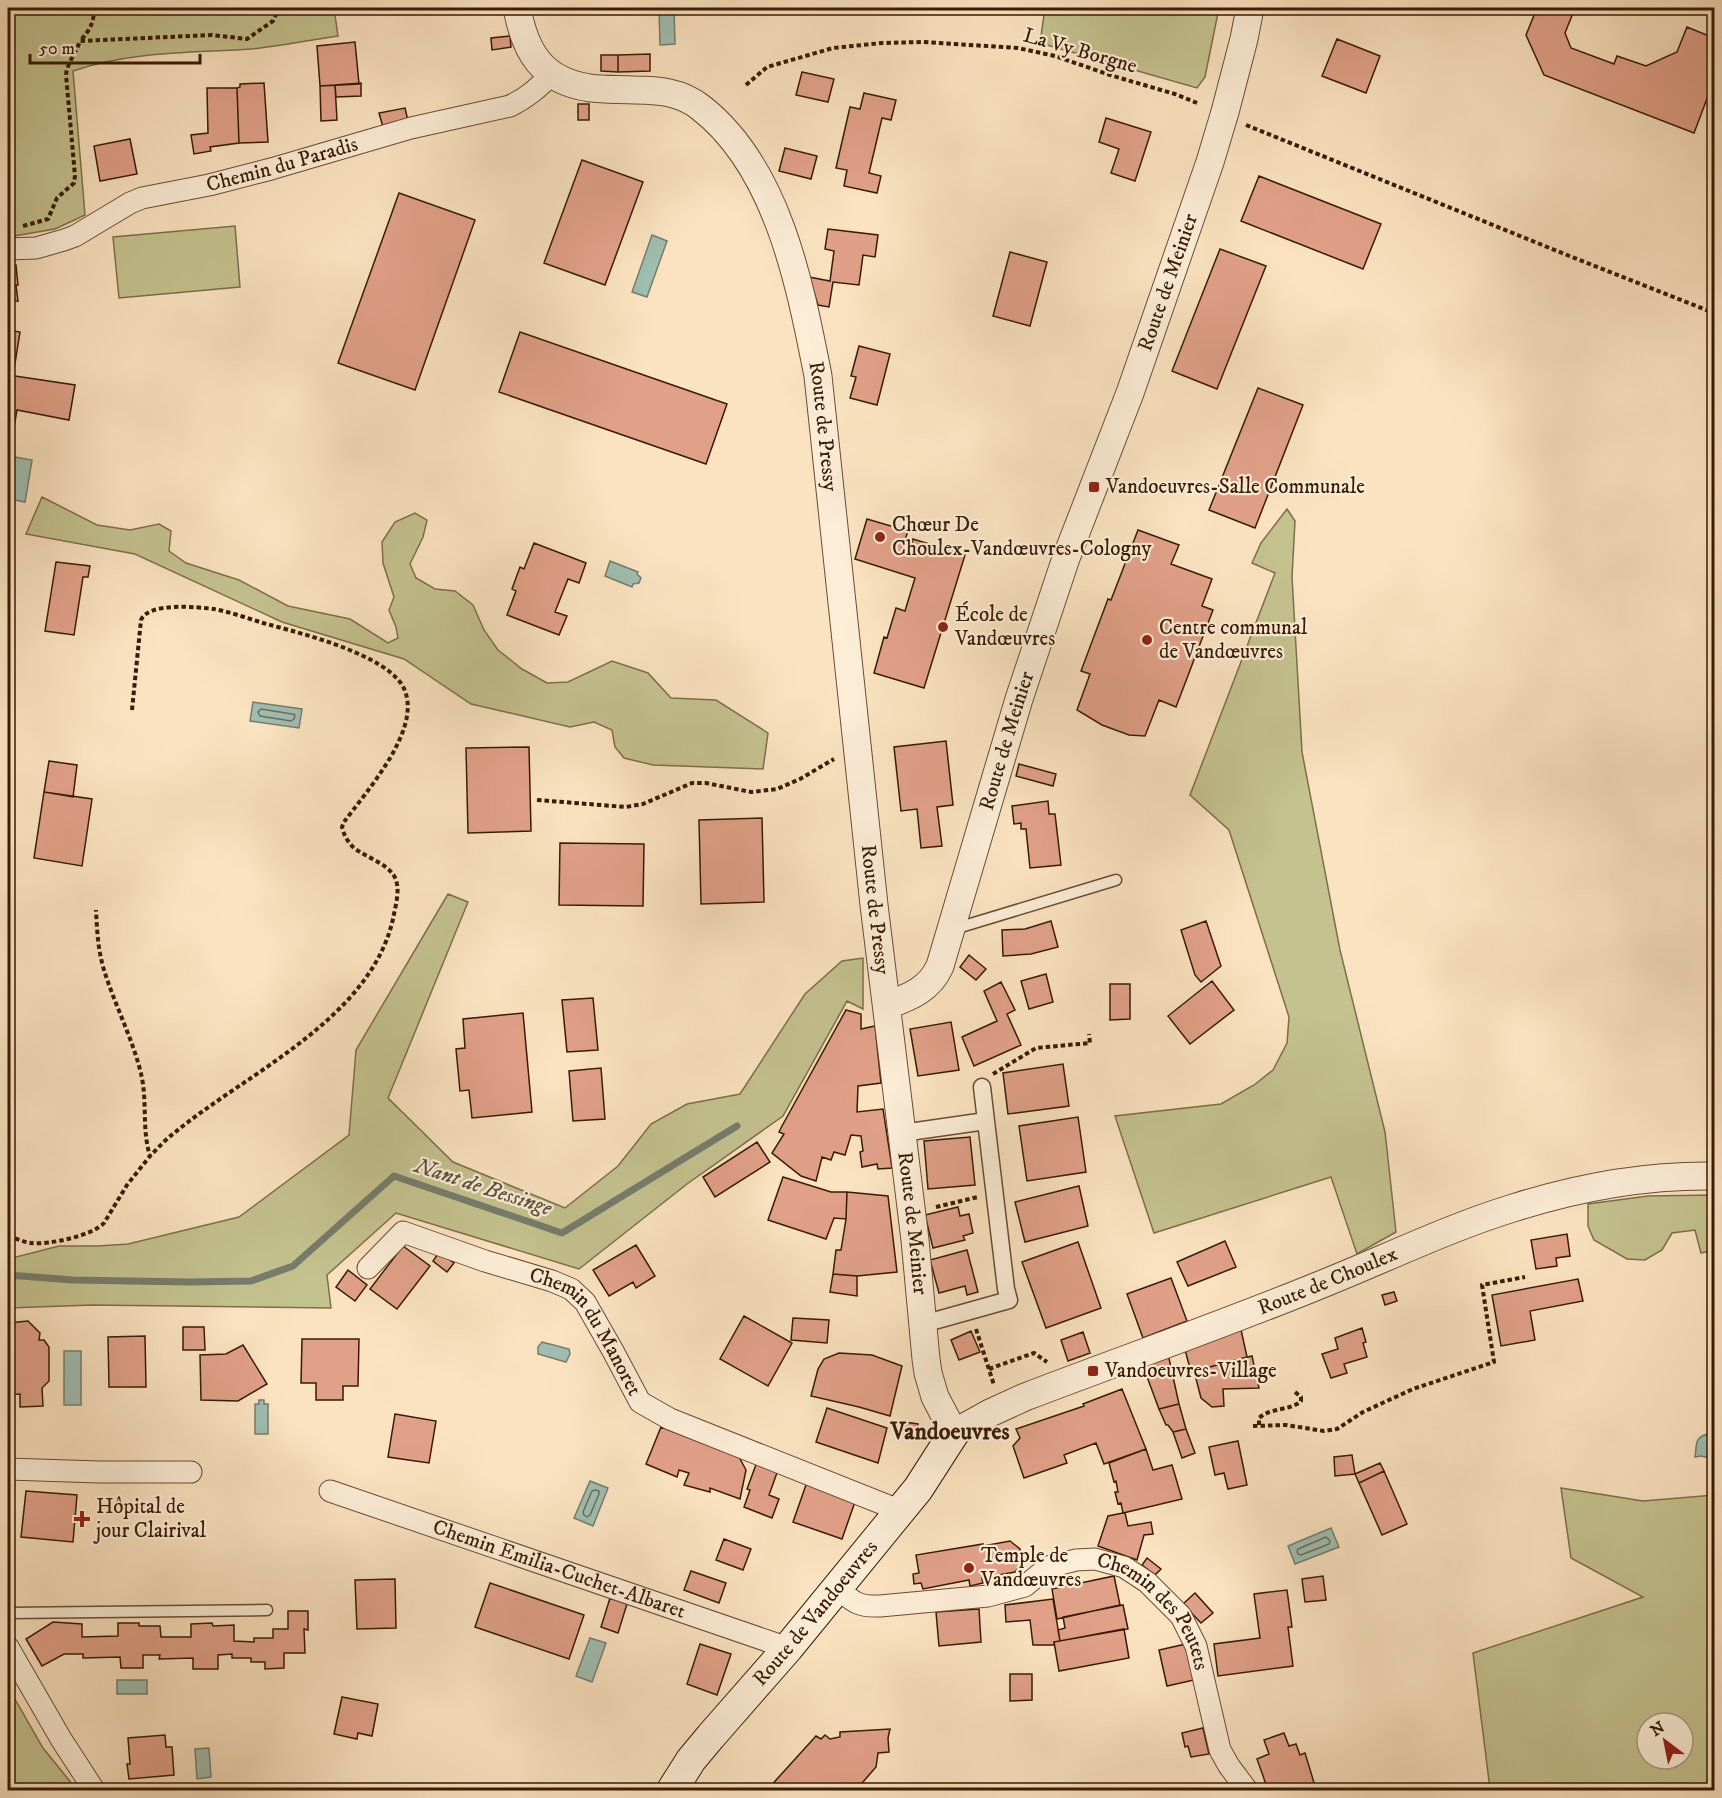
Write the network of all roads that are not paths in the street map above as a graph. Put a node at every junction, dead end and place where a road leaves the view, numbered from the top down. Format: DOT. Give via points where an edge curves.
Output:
graph roads {
  1 [pos="517,8"];
  2 [pos="1250,8"];
  3 [pos="552,74"];
  4 [pos="8,249"];
  5 [pos="1116,880"];
  6 [pos="951,929"];
  7 [pos="888,1005"];
  8 [pos="982,1087"];
  9 [pos="986,1121"];
  10 [pos="902,1132"];
  11 [pos="1714,1176"];
  12 [pos="368,1268"];
  13 [pos="923,1324"];
  14 [pos="954,1433"];
  15 [pos="8,1469"];
  16 [pos="191,1472"];
  17 [pos="330,1491"];
  18 [pos="901,1511"];
  19 [pos="837,1588"];
  20 [pos="267,1610"];
  21 [pos="8,1613"];
  22 [pos="8,1647"];
  23 [pos="788,1648"];
  24 [pos="94,1791"];
  25 [pos="672,1791"];
  26 [pos="1247,1791"];
  1 -- 3 [label="street, Route de Pressy" via="529,50"];
  2 -- 6 [label="street, Route de Meinier" via="1210,162 1141,362 1066,558 1019,699"];
  3 -- 4 [label="street, Chemin du Paradis" via="535,91 510,106 411,128 240,177 142,198 75,236 36,248"];
  3 -- 7 [label="street, Route de Pressy" via="592,88 657,90 698,105 740,148 784,236 818,376"];
  5 -- 6 [label="lane"];
  6 -- 7 [label="street, Route de Meinier" via="933,980 915,994"];
  7 -- 10 [label="street, Route de Meinier"];
  8 -- 9 [label="street"];
  9 -- 10 [label="street"];
  9 -- 13 [label="street" via="1009,1300"];
  10 -- 13 [label="street, Route de Meinier"];
  11 -- 14 [label="street, Route de Choulex" via="1608,1184 1505,1210 1025,1397"];
  12 -- 18 [label="street, Chemin du Manoret" via="403,1232 571,1289 585,1302 640,1402 670,1419"];
  13 -- 14 [label="street, Route de Meinier" via="931,1382 940,1410"];
  14 -- 18 [label="main road, Route de Vandoeuvres"];
  15 -- 16 [label="street"];
  17 -- 23 [label="street, Chemin Emilia-Cuchet-Albaret"];
  18 -- 19 [label="main road, Route de Vandoeuvres"];
  19 -- 23 [label="main road, Route de Vandoeuvres"];
  19 -- 26 [label="street, Chemin des Peutets" via="858,1604 880,1605 988,1596 1025,1586 1048,1567 1076,1560 1095,1559 1124,1567 1156,1591 1191,1632 1220,1750"];
  20 -- 21 [label="lane"];
  22 -- 24 [label="street"];
  23 -- 25 [label="main road, Route de Vandoeuvres" via="691,1760"];
}
